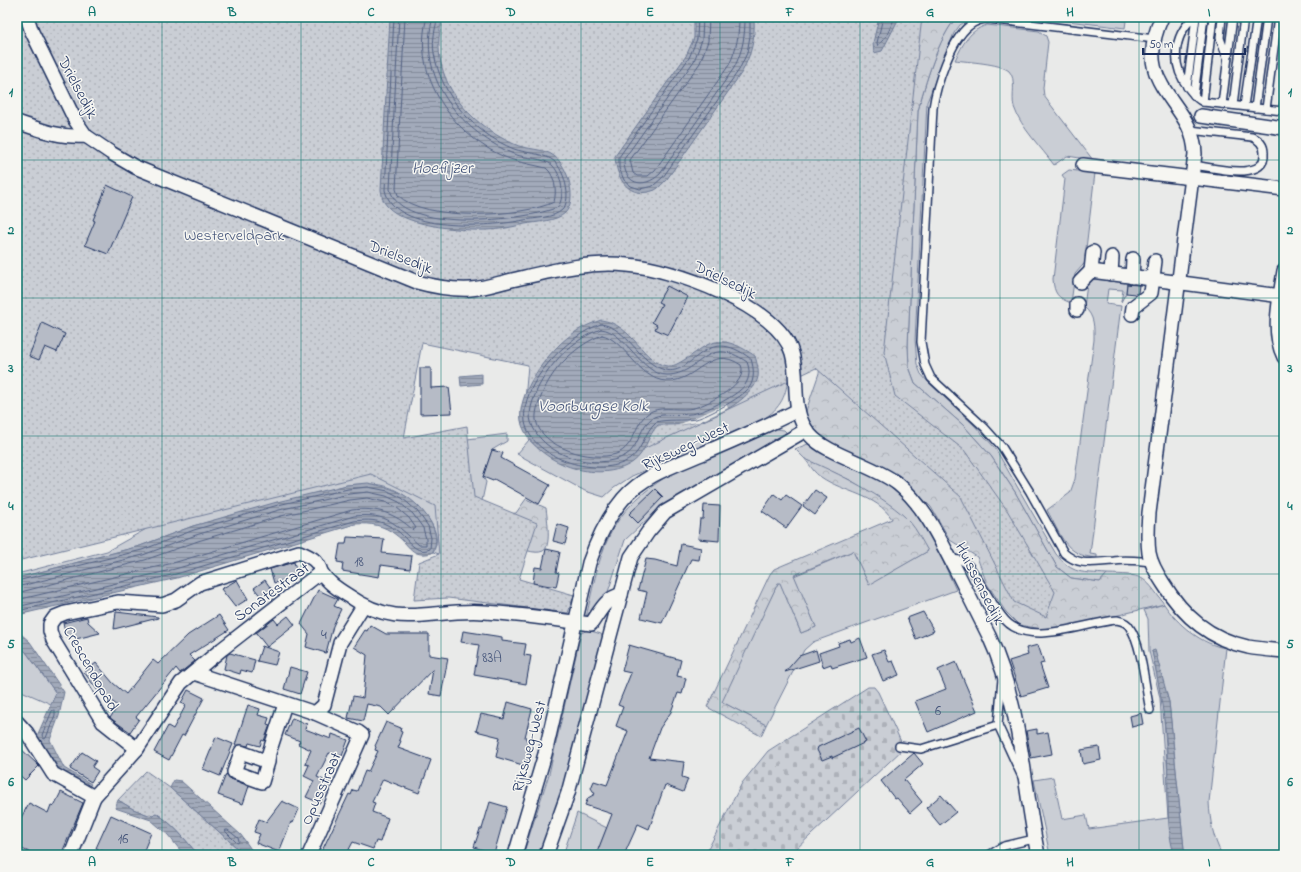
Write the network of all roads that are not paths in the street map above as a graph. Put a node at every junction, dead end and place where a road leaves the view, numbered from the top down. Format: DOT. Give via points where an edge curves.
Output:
graph roads {
  1 [pos="27,17"];
  2 [pos="1162,17"];
  3 [pos="1195,17"];
  4 [pos="1204,17"];
  5 [pos="1213,17"];
  6 [pos="1222,17"];
  7 [pos="1233,17"];
  8 [pos="1244,17"];
  9 [pos="1257,17"];
  10 [pos="1267,17"];
  11 [pos="1278,17"];
  12 [pos="1155,39"];
  13 [pos="1228,59"];
  14 [pos="1187,87"];
  15 [pos="1194,95"];
  16 [pos="1203,102"];
  17 [pos="1284,103"];
  18 [pos="1222,104"];
  19 [pos="1233,105"];
  20 [pos="1244,106"];
  21 [pos="1255,108"];
  22 [pos="1266,109"];
  23 [pos="1201,116"];
  24 [pos="17,122"];
  25 [pos="1284,128"];
  26 [pos="1190,130"];
  27 [pos="86,136"];
  28 [pos="1083,165"];
  29 [pos="1193,172"];
  30 [pos="1284,189"];
  31 [pos="1093,252"];
  32 [pos="1112,257"];
  33 [pos="1133,259"];
  34 [pos="1155,261"];
  35 [pos="1284,271"];
  36 [pos="1092,272"];
  37 [pos="1111,274"];
  38 [pos="1132,277"];
  39 [pos="1153,279"];
  40 [pos="1080,282"];
  41 [pos="1179,283"];
  42 [pos="1281,296"];
  43 [pos="1129,311"];
  44 [pos="1284,358"];
  45 [pos="795,390"];
  46 [pos="798,410"];
  47 [pos="806,430"];
  48 [pos="950,559"];
  49 [pos="1152,562"];
  50 [pos="321,572"];
  51 [pos="621,595"];
  52 [pos="363,606"];
  53 [pos="576,622"];
  54 [pos="591,624"];
  55 [pos="611,628"];
  56 [pos="1284,651"];
  57 [pos="1003,671"];
  58 [pos="194,673"];
  59 [pos="286,704"];
  60 [pos="1150,710"];
  61 [pos="315,713"];
  62 [pos="17,722"];
  63 [pos="998,725"];
  64 [pos="900,746"];
  65 [pos="137,749"];
  66 [pos="268,762"];
  67 [pos="1026,784"];
  68 [pos="94,797"];
  69 [pos="1034,839"];
  70 [pos="71,855"];
  71 [pos="309,855"];
  72 [pos="515,855"];
  73 [pos="546,855"];
  74 [pos="989,855"];
  75 [pos="1038,855"];
  1 -- 27 [label="street, Drielsedijk" via="66,101"];
  2 -- 12 [label="street"];
  3 -- 14 [label="lane"];
  3 -- 14 [label="lane" via="1183,29 1177,55 1177,70"];
  4 -- 15 [label="lane"];
  5 -- 16 [label="lane"];
  6 -- 13 [label="lane" via="1220,38"];
  7 -- 13 [label="lane"];
  8 -- 19 [label="lane"];
  9 -- 20 [label="lane"];
  10 -- 21 [label="lane"];
  11 -- 22 [label="lane"];
  12 -- 26 [label="street" via="1154,61 1157,78"];
  12 -- 49 [label="lane" via="989,19 973,22 962,33 939,83 933,108 921,342 925,365 931,378 1002,447 1064,553 1070,559 1088,564 1115,560"];
  13 -- 18 [label="lane"];
  14 -- 15 [label="lane"];
  15 -- 16 [label="lane"];
  16 -- 18 [label="lane"];
  17 -- 22 [label="lane" via="1283,111"];
  18 -- 19 [label="lane"];
  19 -- 20 [label="lane"];
  20 -- 21 [label="lane"];
  21 -- 22 [label="lane"];
  23 -- 25 [label="street"];
  24 -- 27 [label="street" via="47,133"];
  26 -- 29 [label="street" via="1195,147"];
  26 -- 29 [label="lane" via="1252,137 1261,142 1265,155 1260,166 1250,171"];
  27 -- 45 [label="street, Drielsedijk" via="135,166 417,282 435,287 473,289 563,268 597,263 658,269 686,278 740,303 779,329 788,342 794,358"];
  28 -- 29 [label="street"];
  29 -- 30 [label="street"];
  29 -- 41 [label="street"];
  31 -- 36 [label="street"];
  32 -- 37 [label="street"];
  33 -- 38 [label="street"];
  34 -- 39 [label="street"];
  35 -- 42 [label="street"];
  36 -- 37 [label="street"];
  36 -- 40 [label="street"];
  37 -- 38 [label="street"];
  38 -- 39 [label="street"];
  39 -- 41 [label="street"];
  39 -- 43 [label="street" via="1151,293"];
  41 -- 42 [label="street"];
  41 -- 49 [label="street" via="1149,513 1148,536"];
  42 -- 44 [label="street" via="1278,332"];
  45 -- 46 [label="street, Huissensedijk"];
  46 -- 47 [label="street, Huissensedijk"];
  46 -- 53 [label="street, Rijksweg-West" via="772,424 652,476 624,498 596,544 589,563"];
  47 -- 48 [label="street, Huissensedijk" via="820,444 898,484 914,500 932,525"];
  47 -- 51 [label="street" via="665,512 635,548"];
  48 -- 57 [label="street, Huissensedijk" via="990,636"];
  48 -- 60 [label="lane" via="961,560 970,566 1006,620 1022,631 1052,632 1117,620 1130,627 1136,642"];
  49 -- 56 [label="street" via="1182,612 1201,628 1248,647"];
  50 -- 52 [label="street, Sonatestraat" via="326,581"];
  50 -- 58 [label="street, Sonatestraat"];
  50 -- 65 [label="street, Crescendopad" via="319,564 313,558 299,552 200,583 176,600 162,605 118,602 55,617 50,624 54,640 103,722"];
  51 -- 54 [label="street" via="613,596"];
  51 -- 55 [label="street"];
  52 -- 53 [label="street, Sonatestraat" via="393,615 484,611"];
  52 -- 61 [label="street" via="340,643 324,705"];
  53 -- 54 [label="street"];
  53 -- 72 [label="street, Rijksweg-West" via="545,754"];
  54 -- 55 [label="street"];
  55 -- 73 [label="street" via="568,793"];
  57 -- 63 [label="lane"];
  57 -- 67 [label="street, Huissensedijk"];
  58 -- 59 [label="street"];
  58 -- 65 [label="street, Sonatestraat" via="181,683"];
  59 -- 61 [label="street"];
  59 -- 66 [label="street" via="268,753"];
  61 -- 71 [label="street, Opusstraat" via="362,735"];
  62 -- 68 [label="street" via="53,774"];
  63 -- 64 [label="lane" via="921,749"];
  63 -- 67 [label="lane"];
  65 -- 68 [label="street, Sonatestraat"];
  67 -- 69 [label="street, Huissensedijk"];
  68 -- 70 [label="street"];
  69 -- 74 [label="lane" via="1004,846"];
  69 -- 75 [label="street, Huissensedijk"];
}
